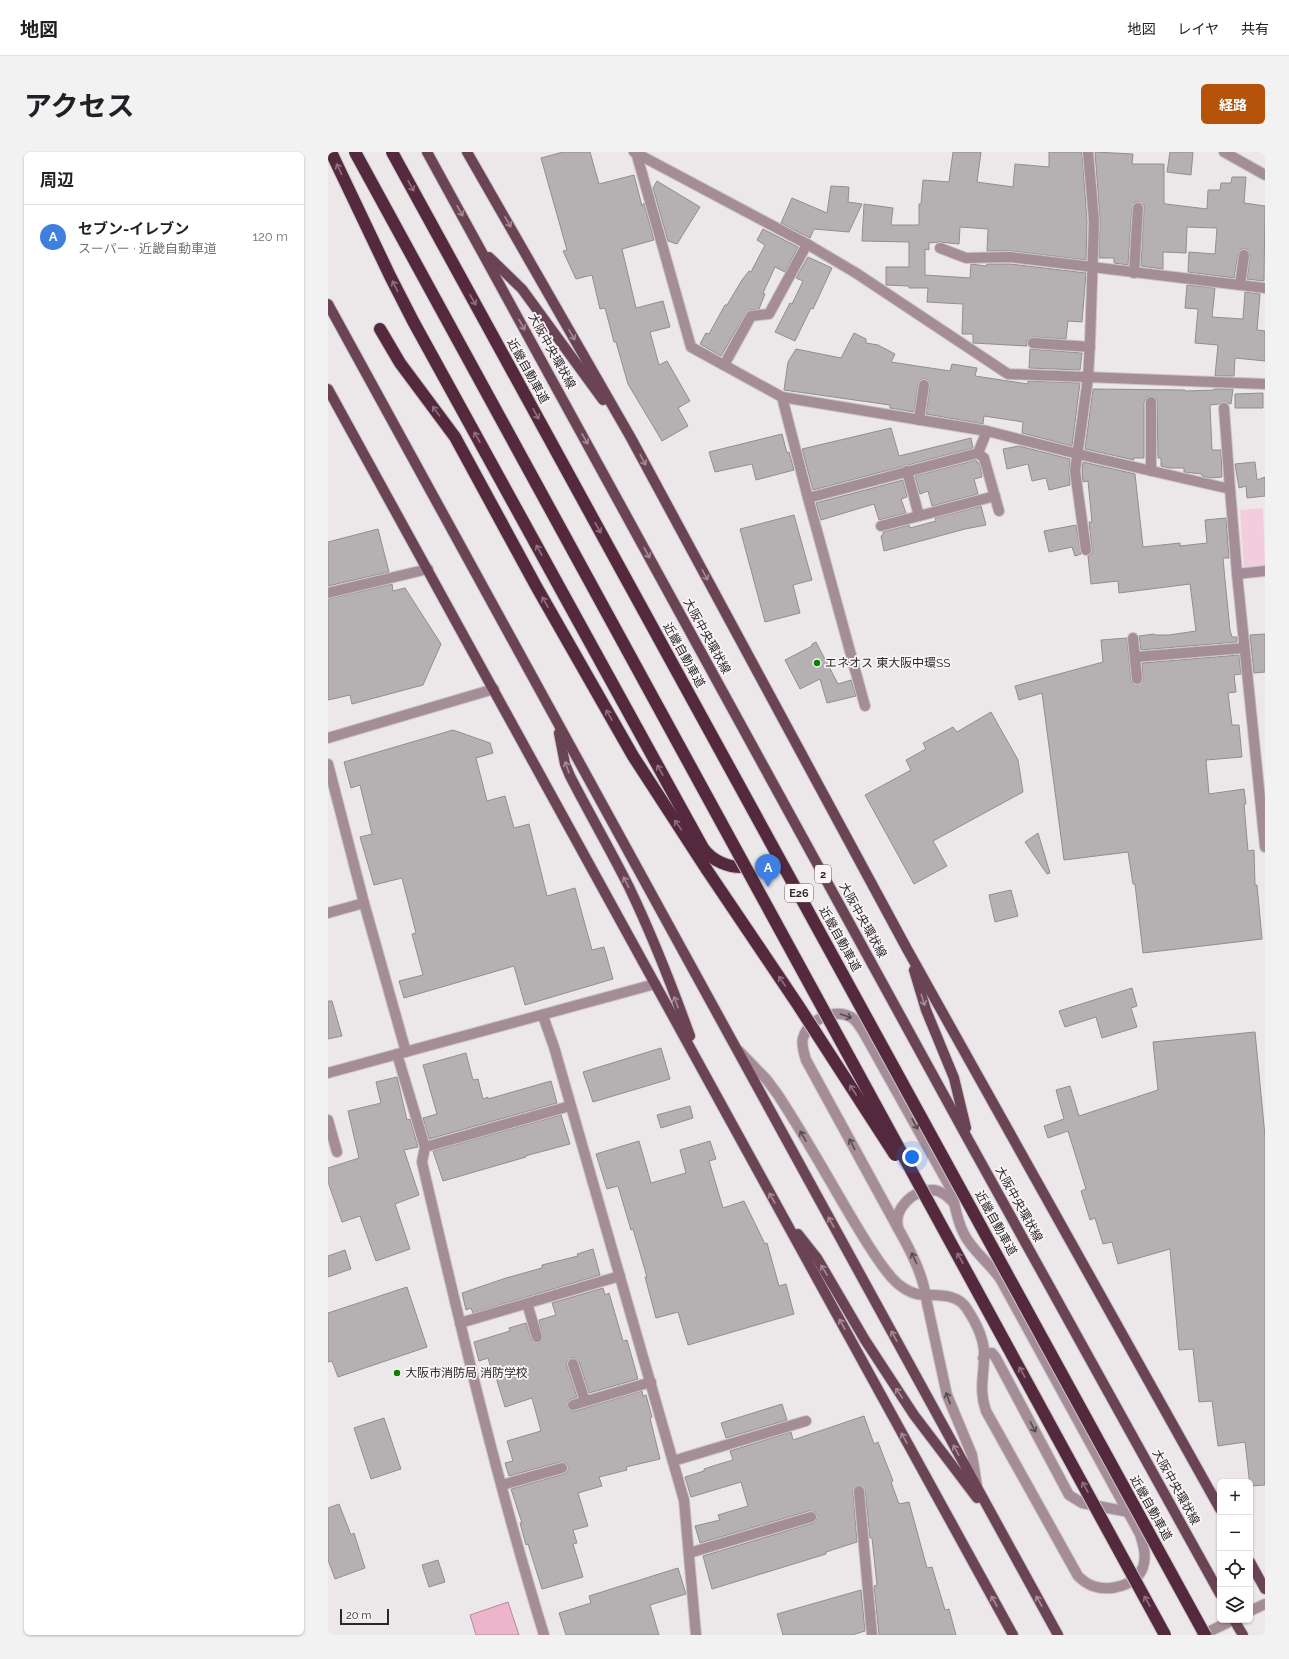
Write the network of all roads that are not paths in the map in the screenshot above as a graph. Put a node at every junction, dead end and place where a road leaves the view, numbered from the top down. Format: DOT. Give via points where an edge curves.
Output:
graph roads {
  1 [pos="331,152"];
  2 [pos="355,152"];
  3 [pos="392,152"];
  4 [pos="427,152"];
  5 [pos="467,152"];
  6 [pos="1088,152"];
  7 [pos="1224,152"];
  8 [pos="635,153"];
  9 [pos="1265,175"];
  10 [pos="1138,208"];
  11 [pos="807,244"];
  12 [pos="481,248"];
  13 [pos="940,248"];
  14 [pos="1244,255"];
  15 [pos="1093,268"];
  16 [pos="1134,273"];
  17 [pos="1240,285"];
  18 [pos="1265,288"];
  19 [pos="328,304"];
  20 [pos="380,329"];
  21 [pos="1033,343"];
  22 [pos="1090,347"];
  23 [pos="724,365"];
  24 [pos="1088,378"];
  25 [pos="1265,384"];
  26 [pos="924,385"];
  27 [pos="328,389"];
  28 [pos="782,397"];
  29 [pos="1151,402"];
  30 [pos="1224,408"];
  31 [pos="919,420"];
  32 [pos="987,431"];
  33 [pos="631,438"];
  34 [pos="978,453"];
  35 [pos="1078,454"];
  36 [pos="907,471"];
  37 [pos="1151,471"];
  38 [pos="1230,489"];
  39 [pos="995,496"];
  40 [pos="808,498"];
  41 [pos="999,511"];
  42 [pos="919,516"];
  43 [pos="881,526"];
  44 [pos="1086,550"];
  45 [pos="428,569"];
  46 [pos="1265,571"];
  47 [pos="1237,574"];
  48 [pos="328,593"];
  49 [pos="1133,638"];
  50 [pos="1244,648"];
  51 [pos="1135,657"];
  52 [pos="1137,679"];
  53 [pos="494,689"];
  54 [pos="865,706"];
  55 [pos="556,722"];
  56 [pos="328,738"];
  57 [pos="328,764"];
  58 [pos="1265,847"];
  59 [pos="745,867"];
  60 [pos="364,903"];
  61 [pos="328,913"];
  62 [pos="907,949"];
  63 [pos="655,984"];
  64 [pos="543,1016"];
  65 [pos="735,1046"];
  66 [pos="402,1053"];
  67 [pos="699,1065"];
  68 [pos="328,1073"];
  69 [pos="570,1106"];
  70 [pos="328,1120"];
  71 [pos="969,1141"];
  72 [pos="425,1147"];
  73 [pos="337,1152"];
  74 [pos="954,1203"];
  75 [pos="780,1212"];
  76 [pos="900,1231"];
  77 [pos="950,1240"];
  78 [pos="620,1276"];
  79 [pos="926,1295"];
  80 [pos="527,1303"];
  81 [pos="460,1323"];
  82 [pos="537,1337"];
  83 [pos="983,1358"];
  84 [pos="573,1364"];
  85 [pos="651,1382"];
  86 [pos="585,1401"];
  87 [pos="573,1404"];
  88 [pos="806,1421"];
  89 [pos="674,1461"];
  90 [pos="562,1468"];
  91 [pos="502,1485"];
  92 [pos="977,1488"];
  93 [pos="860,1492"];
  94 [pos="1217,1504"];
  95 [pos="1129,1512"];
  96 [pos="811,1517"];
  97 [pos="998,1525"];
  98 [pos="690,1553"];
  99 [pos="1253,1567"];
  100 [pos="1217,1589"];
  101 [pos="1265,1589"];
  102 [pos="1265,1604"];
  103 [pos="1253,1610"];
  104 [pos="1227,1623"];
  105 [pos="1235,1623"];
  106 [pos="544,1635"];
  107 [pos="696,1635"];
  108 [pos="872,1635"];
  109 [pos="1012,1635"];
  110 [pos="1058,1635"];
  111 [pos="1165,1635"];
  112 [pos="1203,1635"];
  113 [pos="1243,1635"];
  59 -- 1 [label="highway, one-way" via="720,862 703,848 413,321"];
  2 -- 77 [label="highway, E26, bridge"];
  3 -- 112 [label="highway, 近畿自動車道 / E26, one-way, bridge"];
  4 -- 12 [label="main road, 大阪中央環状線 / 2, one-way"];
  5 -- 33 [label="main road, one-way"];
  6 -- 15 [label="street" via="1094,221"];
  7 -- 9 [label="street"];
  8 -- 11 [label="street"];
  8 -- 23 [label="street" via="691,347"];
  10 -- 16 [label="street"];
  11 -- 23 [label="street" via="768,314 751,316"];
  11 -- 24 [label="street" via="856,273 1008,374"];
  12 -- 33 [label="main road" via="522,289"];
  12 -- 71 [label="main road, 大阪中央環状線 / 2, one-way"];
  13 -- 15 [label="street" via="966,258 1010,257"];
  14 -- 17 [label="street"];
  15 -- 16 [label="street"];
  15 -- 22 [label="street"];
  16 -- 17 [label="street"];
  17 -- 18 [label="street"];
  19 -- 55 [label="main road"];
  77 -- 20 [label="highway, one-way, bridge" via="633,756 580,666 455,437 400,363"];
  21 -- 22 [label="street"];
  22 -- 24 [label="street"];
  23 -- 28 [label="street"];
  24 -- 25 [label="street"];
  24 -- 35 [label="street"];
  26 -- 31 [label="street"];
  27 -- 45 [label="main road"];
  28 -- 31 [label="street"];
  28 -- 40 [label="street"];
  29 -- 37 [label="street"];
  30 -- 38 [label="street"];
  31 -- 32 [label="street"];
  32 -- 34 [label="street"];
  32 -- 35 [label="street"];
  33 -- 62 [label="main road, one-way"];
  34 -- 36 [label="street"];
  34 -- 39 [label="street" via="984,458"];
  35 -- 37 [label="street"];
  35 -- 44 [label="street" via="1075,470"];
  36 -- 40 [label="street"];
  36 -- 42 [label="street"];
  37 -- 38 [label="street"];
  38 -- 47 [label="street"];
  39 -- 41 [label="street"];
  39 -- 42 [label="street"];
  40 -- 54 [label="street"];
  42 -- 43 [label="street"];
  45 -- 48 [label="street"];
  45 -- 53 [label="main road"];
  46 -- 47 [label="street"];
  47 -- 50 [label="street"];
  49 -- 51 [label="street"];
  50 -- 51 [label="street"];
  50 -- 58 [label="street"];
  51 -- 52 [label="street"];
  53 -- 56 [label="street"];
  53 -- 63 [label="main road"];
  55 -- 65 [label="main road"];
  67 -- 55 [label="main road, one-way" via="643,917 570,776"];
  57 -- 60 [label="street"];
  60 -- 61 [label="street"];
  60 -- 66 [label="street"];
  62 -- 71 [label="main road, one-way" via="926,1010 954,1078"];
  62 -- 94 [label="main road"];
  63 -- 64 [label="street"];
  63 -- 67 [label="main road"];
  64 -- 66 [label="street"];
  64 -- 69 [label="street"];
  79 -- 65 [label="street, one-way" via="905,1289 892,1279 869,1246 778,1095"];
  92 -- 65 [label="main road, one-way"];
  66 -- 68 [label="street"];
  66 -- 72 [label="street"];
  75 -- 67 [label="main road, one-way"];
  69 -- 72 [label="street"];
  69 -- 78 [label="street"];
  70 -- 73 [label="street"];
  71 -- 100 [label="main road, 大阪中央環状線 / 2"];
  72 -- 81 [label="street" via="422,1162"];
  74 -- 76 [label="street" via="933,1190 916,1195 904,1202 898,1212 897,1222"];
  76 -- 74 [label="street, one-way" via="806,1060 802,1040 809,1027 822,1018 832,1014 852,1017 864,1033 950,1187"];
  74 -- 95 [label="street" via="964,1235 1001,1280"];
  97 -- 75 [label="main road, one-way" via="914,1416 817,1258"];
  109 -- 75 [label="main road, one-way"];
  79 -- 76 [label="street, one-way" via="918,1267"];
  111 -- 77 [label="highway, E26, one-way, bridge"];
  78 -- 80 [label="street"];
  78 -- 85 [label="street"];
  79 -- 83 [label="street" via="945,1296 962,1302 979,1332 983,1344"];
  92 -- 79 [label="street, one-way" via="968,1441 947,1395"];
  80 -- 81 [label="street"];
  80 -- 82 [label="street"];
  81 -- 91 [label="street"];
  83 -- 95 [label="street, one-way" via="986,1354 992,1353 996,1358 1070,1494 1082,1503"];
  83 -- 95 [label="street" via="982,1398 991,1422 1072,1569 1086,1584 1104,1588 1122,1586 1137,1578 1141,1572 1145,1553 1140,1534"];
  84 -- 86 [label="street"];
  85 -- 86 [label="street"];
  85 -- 89 [label="street"];
  86 -- 87 [label="street"];
  88 -- 89 [label="street"];
  89 -- 98 [label="street" via="684,1500"];
  90 -- 91 [label="street"];
  91 -- 106 [label="street" via="519,1555"];
  92 -- 97 [label="main road"];
  93 -- 108 [label="street"];
  96 -- 98 [label="street"];
  110 -- 97 [label="main road, one-way"];
  98 -- 107 [label="street"];
  99 -- 101 [label="main road"];
  102 -- 103 [label="street"];
  104 -- 112 [label="street"];
  105 -- 113 [label="main road"];
}
